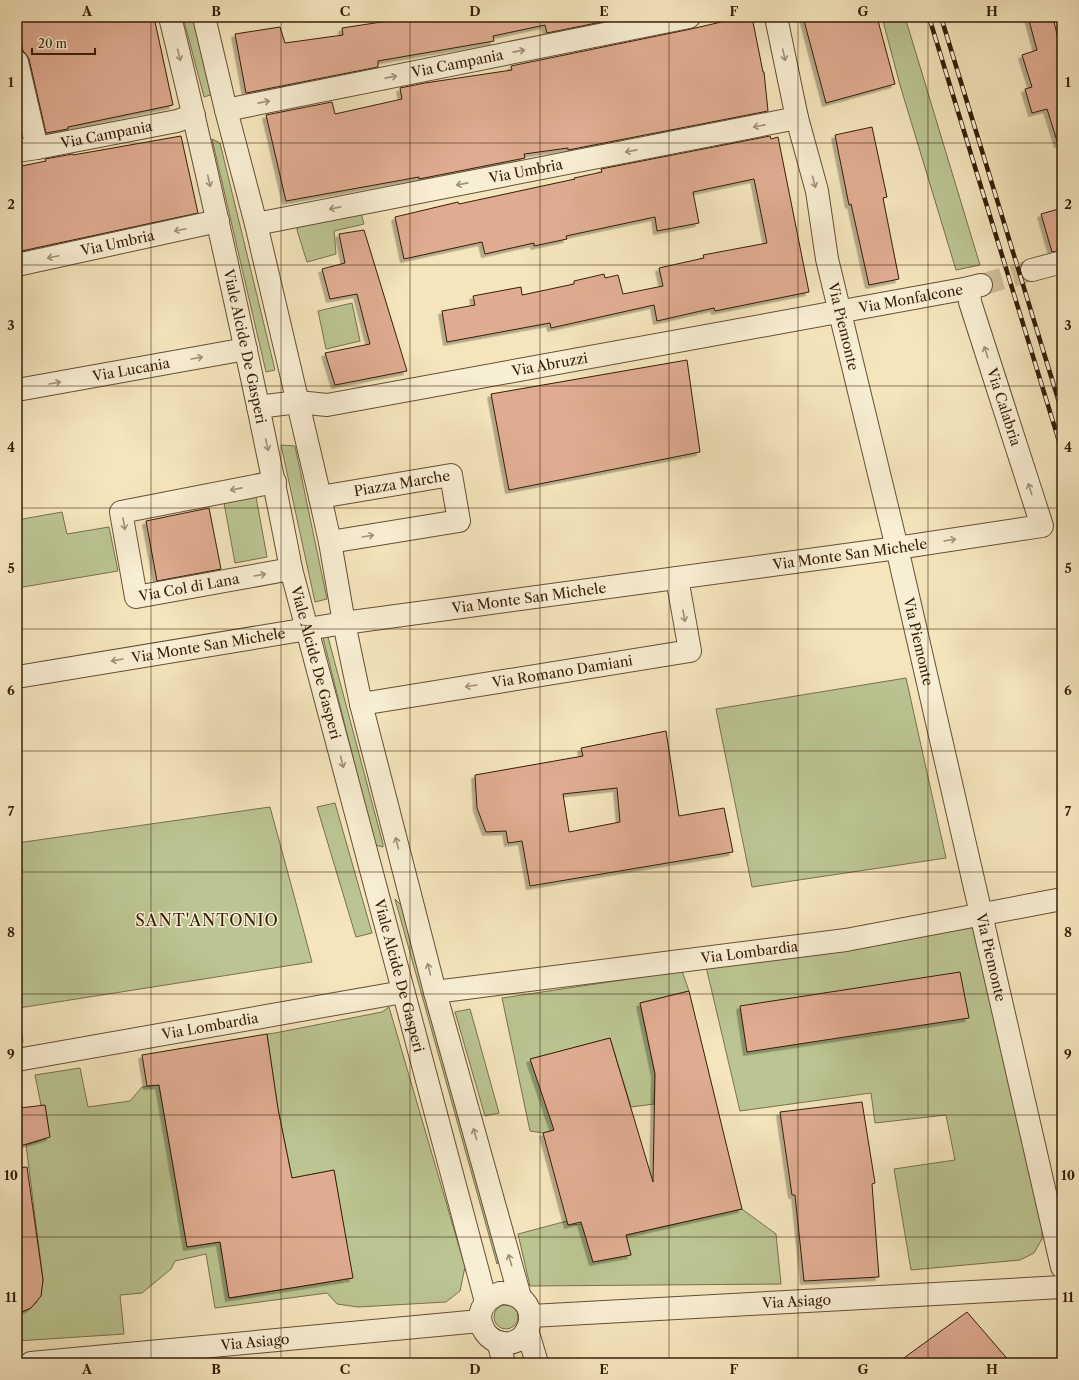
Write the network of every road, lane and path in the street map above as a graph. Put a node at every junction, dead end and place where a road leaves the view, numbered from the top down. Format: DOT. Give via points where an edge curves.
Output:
graph roads {
  1 [pos="170,17"];
  2 [pos="204,17"];
  3 [pos="689,17"];
  4 [pos="776,17"];
  5 [pos="17,62"];
  6 [pos="226,110"];
  7 [pos="194,115"];
  8 [pos="797,118"];
  9 [pos="27,149"];
  10 [pos="218,221"];
  11 [pos="256,224"];
  12 [pos="1062,262"];
  13 [pos="17,265"];
  14 [pos="1032,270"];
  15 [pos="975,287"];
  16 [pos="841,312"];
  17 [pos="246,349"];
  18 [pos="17,390"];
  19 [pos="298,402"];
  20 [pos="258,407"];
  21 [pos="275,482"];
  22 [pos="320,497"];
  23 [pos="1042,526"];
  24 [pos="330,542"];
  25 [pos="897,548"];
  26 [pos="291,569"];
  27 [pos="677,578"];
  28 [pos="344,623"];
  29 [pos="308,628"];
  30 [pos="17,677"];
  31 [pos="361,704"];
  32 [pos="1062,899"];
  33 [pos="981,915"];
  34 [pos="403,992"];
  35 [pos="436,992"];
  36 [pos="17,1060"];
  37 [pos="1062,1267"];
  38 [pos="1062,1287"];
  39 [pos="520,1297"];
  40 [pos="483,1311"];
  41 [pos="529,1323"];
  42 [pos="498,1342"];
  43 [pos="30,1363"];
  44 [pos="504,1363"];
  45 [pos="537,1363"];
  1 -- 7 [label="street, Viale Alcide De Gasperi, one-way"];
  2 -- 6 [label="street"];
  6 -- 3 [label="street, Via Campania, one-way"];
  4 -- 8 [label="street, Via Piemonte, one-way"];
  5 -- 9 [label="street"];
  6 -- 11 [label="street"];
  7 -- 9 [label="street, Via Campania" via="177,121"];
  7 -- 10 [label="street, Viale Alcide De Gasperi, one-way"];
  8 -- 11 [label="street, Via Umbria, one-way"];
  8 -- 16 [label="street, Via Piemonte, one-way" via="817,191 828,259"];
  10 -- 13 [label="street, Via Umbria, one-way"];
  10 -- 17 [label="street, Viale Alcide De Gasperi"];
  11 -- 19 [label="street"];
  12 -- 14 [label="street"];
  15 -- 16 [label="street, Via Monfalcone"];
  23 -- 15 [label="street, Via Calabria, one-way" via="970,302"];
  16 -- 19 [label="street, Via Abruzzi" via="327,404"];
  16 -- 25 [label="street, Via Piemonte"];
  18 -- 17 [label="street, Via Lucania, one-way"];
  17 -- 20 [label="street, Viale Alcide De Gasperi"];
  19 -- 20 [label="street, Via Abruzzi"];
  19 -- 22 [label="street"];
  20 -- 21 [label="street, Viale Alcide De Gasperi, one-way"];
  21 -- 26 [label="street, Viale Alcide De Gasperi"];
  21 -- 26 [label="street, Via Col di Lana, one-way" via="122,512 136,597"];
  22 -- 24 [label="street"];
  24 -- 22 [label="street, Piazza Marche, one-way" via="459,521 451,475"];
  25 -- 23 [label="street, Via Monte San Michele, one-way"];
  24 -- 28 [label="street"];
  25 -- 27 [label="street, Via Monte San Michele"];
  25 -- 33 [label="street, Via Piemonte"];
  26 -- 29 [label="street, Viale Alcide De Gasperi"];
  27 -- 28 [label="street, Via Monte San Michele"];
  27 -- 31 [label="street, Via Romano Damiani, one-way" via="690,651"];
  28 -- 29 [label="street, Via Monte San Michele"];
  28 -- 31 [label="street"];
  29 -- 30 [label="street, Via Monte San Michele, one-way"];
  29 -- 34 [label="street, Viale Alcide De Gasperi, one-way"];
  35 -- 31 [label="street, one-way"];
  32 -- 33 [label="street, Via Lombardia"];
  33 -- 35 [label="street, Via Lombardia" via="846,940"];
  33 -- 37 [label="street, Via Piemonte"];
  34 -- 36 [label="street, Via Lombardia"];
  34 -- 40 [label="street, Viale Alcide De Gasperi"];
  39 -- 35 [label="street, one-way"];
  38 -- 41 [label="street, Via Asiago"];
  39 -- 40 [label="street" via="500,1293 493,1296"];
  39 -- 41 [label="street" via="529,1308"];
  40 -- 42 [label="street" via="485,1333"];
  40 -- 43 [label="street, Via Asiago"];
  41 -- 42 [label="street" via="521,1338 514,1342"];
  41 -- 45 [label="street"];
  42 -- 44 [label="street"];
}
